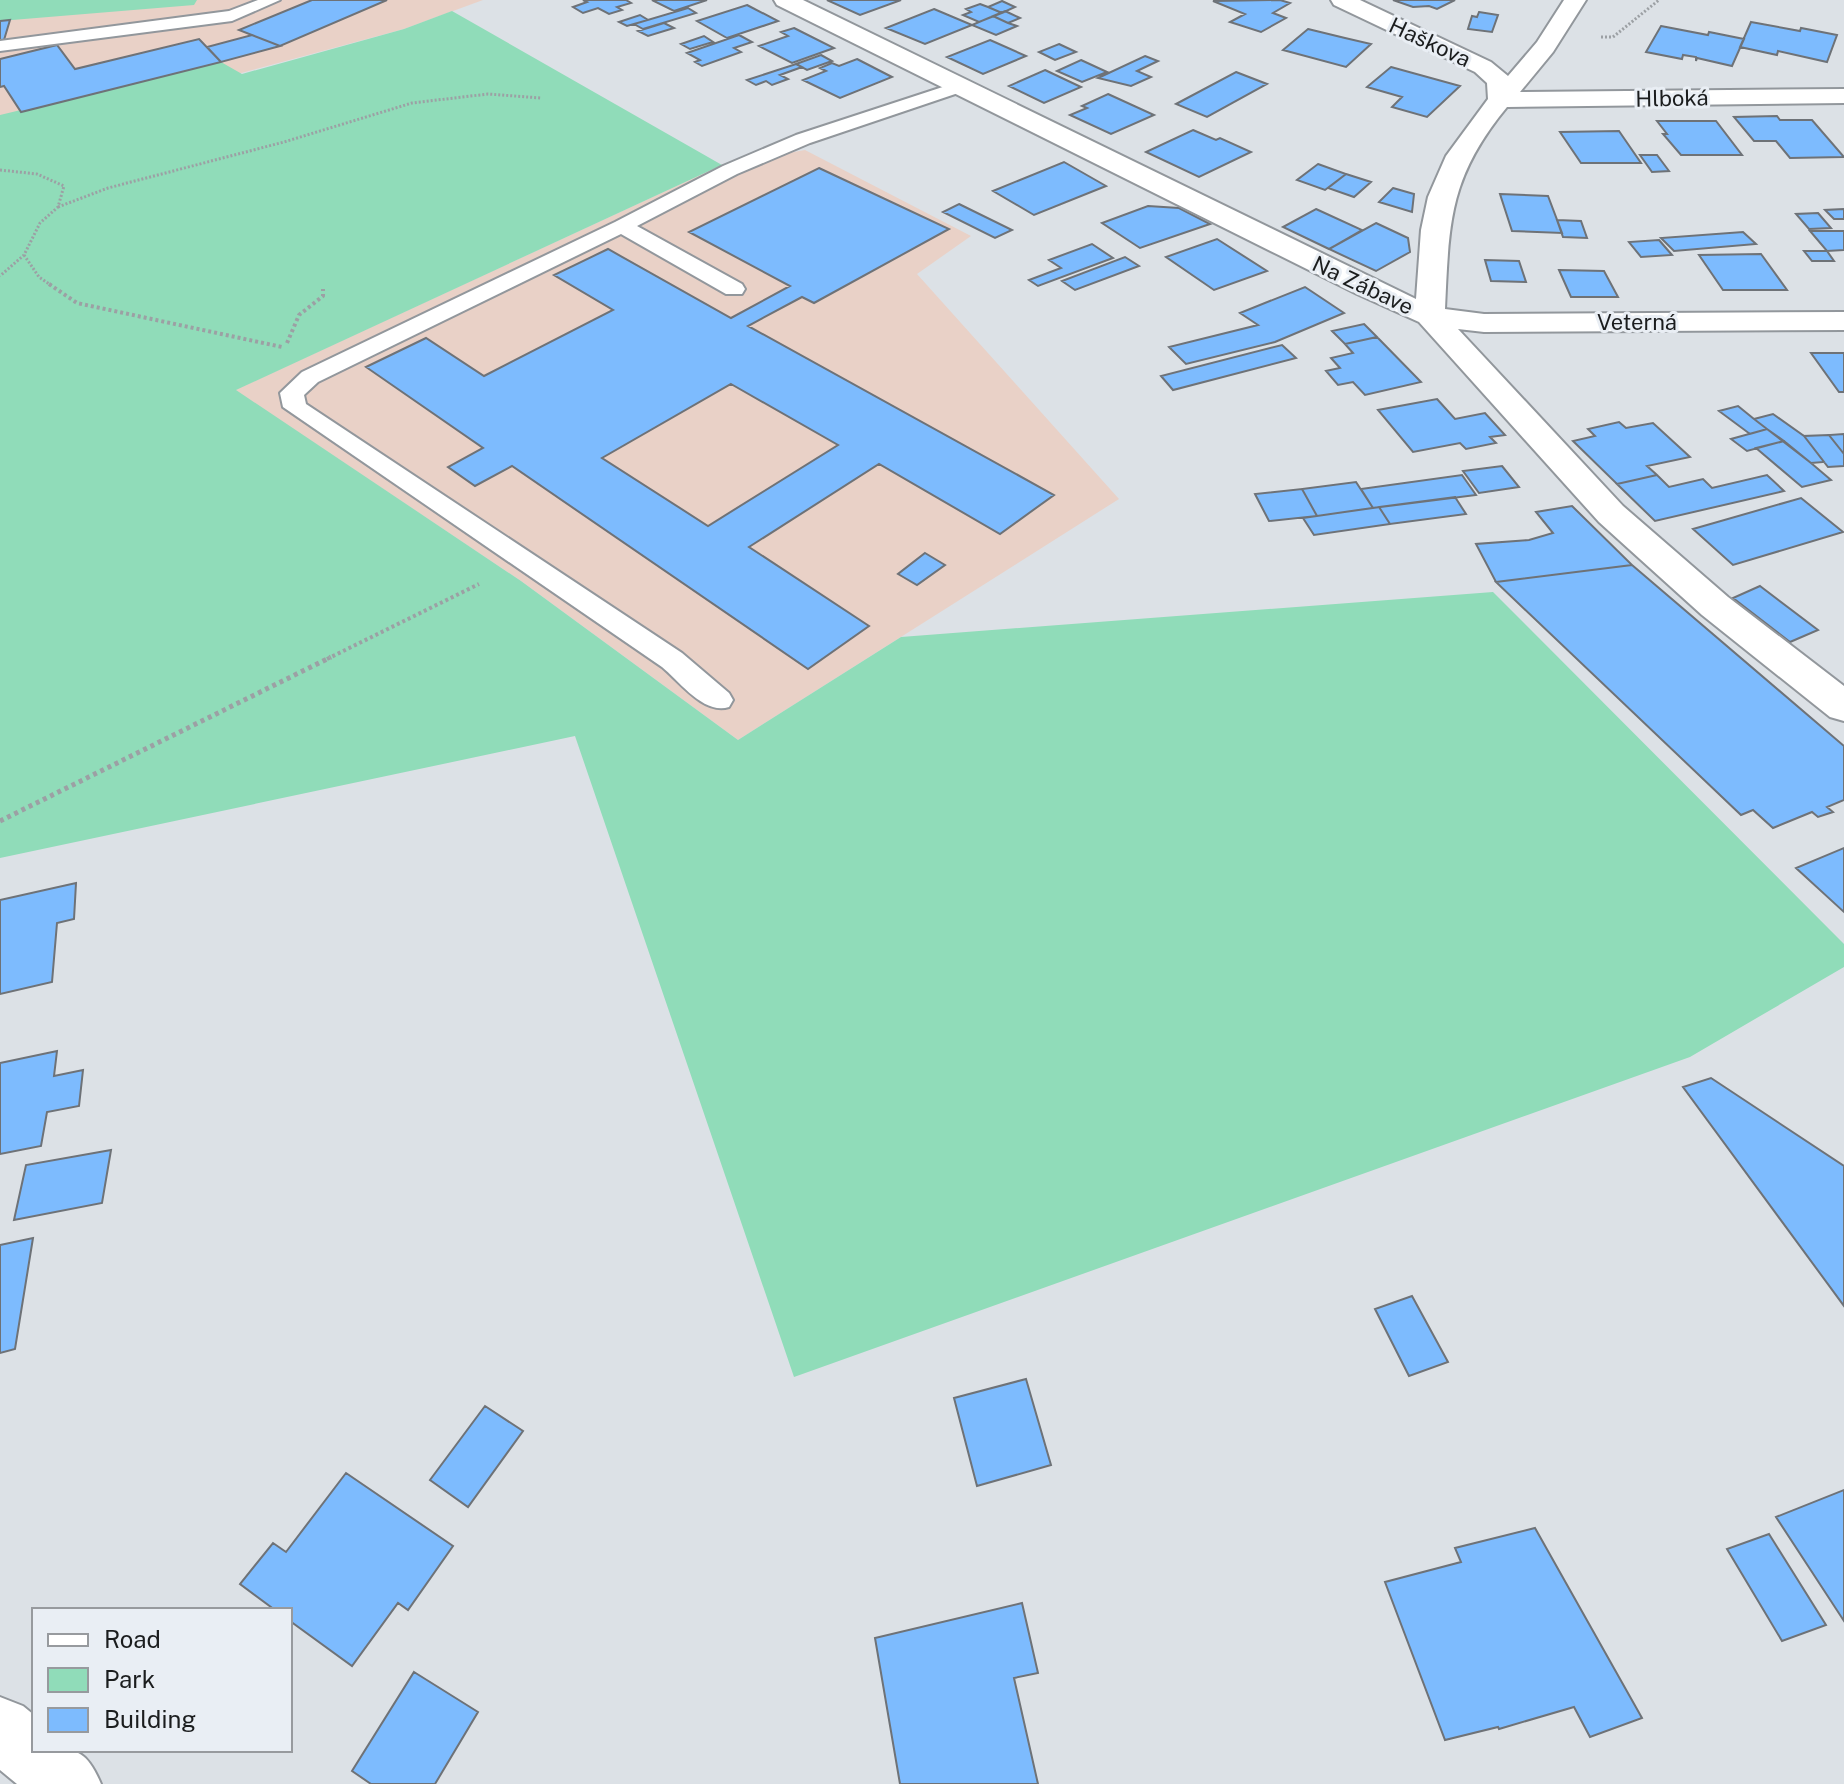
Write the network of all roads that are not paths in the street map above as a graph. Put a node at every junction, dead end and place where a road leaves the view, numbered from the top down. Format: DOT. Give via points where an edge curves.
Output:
graph roads {
  1 [pos="272,0"];
  2 [pos="785,0"];
  3 [pos="1342,0"];
  4 [pos="1575,0"];
  5 [pos="0,46"];
  6 [pos="961,86"];
  7 [pos="1844,96"];
  8 [pos="1500,100"];
  9 [pos="622,226"];
  10 [pos="734,289"];
  11 [pos="1430,316"];
  12 [pos="1844,321"];
  13 [pos="719,700"];
  14 [pos="1844,707"];
  15 [pos="0,1729"];
  16 [pos="68,1784"];
  1 -- 5 [label="lane" via="232,16"];
  2 -- 6 [label="street, Na Zábave"];
  3 -- 8 [label="street, Haškova" via="1483,67 1499,81"];
  4 -- 8 [label="street" via="1557,31"];
  6 -- 9 [label="lane" via="803,139"];
  6 -- 11 [label="street, Na Zábave"];
  7 -- 8 [label="street, Hlboká"];
  8 -- 11 [label="street" via="1464,146 1445,184"];
  9 -- 10 [label="lane"];
  9 -- 13 [label="lane" via="310,377 292,393 295,407 672,660"];
  11 -- 12 [label="street, Veterná" via="1484,323"];
  11 -- 14 [label="street, Na Zábave" via="1611,514 1715,606"];
  15 -- 16 [label="street"];
}
